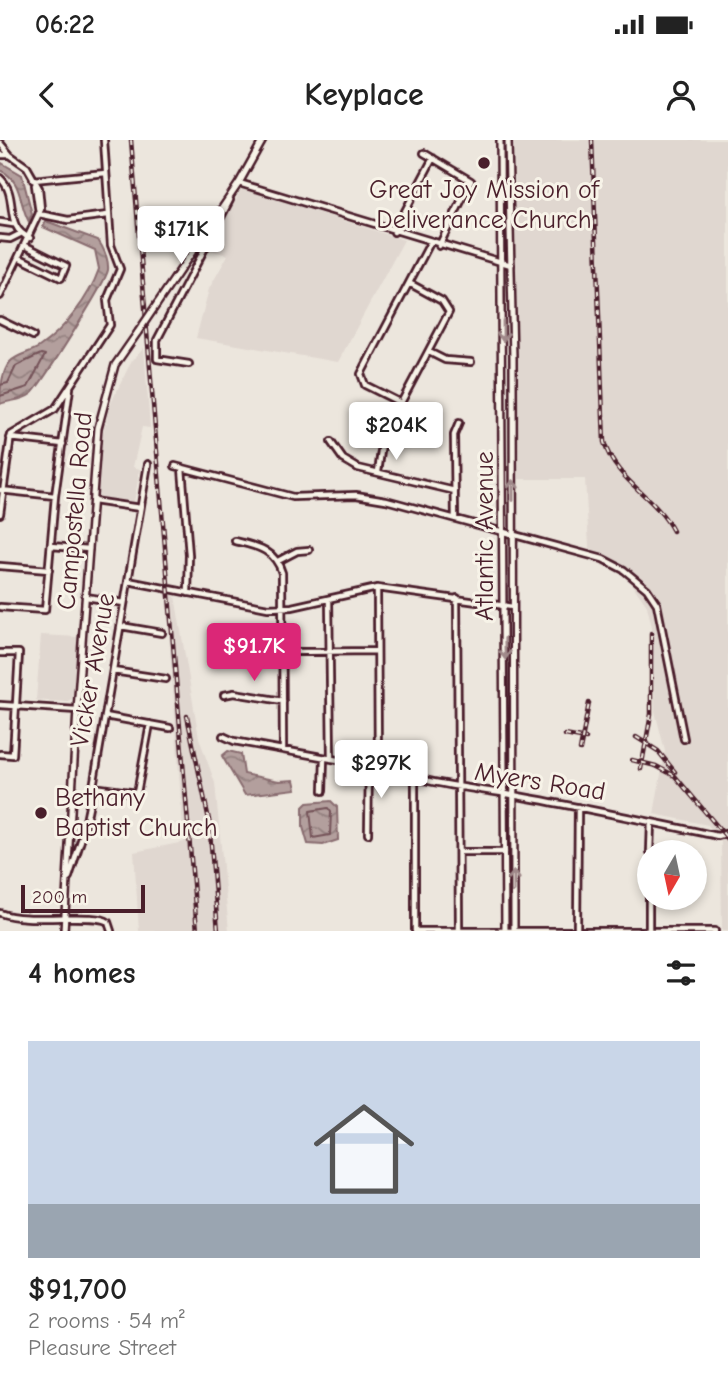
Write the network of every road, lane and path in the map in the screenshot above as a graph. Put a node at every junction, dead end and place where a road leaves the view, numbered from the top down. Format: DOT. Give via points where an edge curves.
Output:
graph roads {
  1 [pos="104,140"];
  2 [pos="263,140"];
  3 [pos="500,140"];
  4 [pos="508,140"];
  5 [pos="0,143"];
  6 [pos="424,153"];
  7 [pos="0,155"];
  8 [pos="10,155"];
  9 [pos="433,158"];
  10 [pos="106,173"];
  11 [pos="0,178"];
  12 [pos="34,182"];
  13 [pos="239,183"];
  14 [pos="39,214"];
  15 [pos="108,215"];
  16 [pos="0,222"];
  17 [pos="13,224"];
  18 [pos="394,232"];
  19 [pos="20,234"];
  20 [pos="0,237"];
  21 [pos="30,238"];
  22 [pos="430,243"];
  23 [pos="26,246"];
  24 [pos="439,246"];
  25 [pos="20,258"];
  26 [pos="503,262"];
  27 [pos="511,265"];
  28 [pos="409,283"];
  29 [pos="3,285"];
  30 [pos="0,296"];
  31 [pos="0,320"];
  32 [pos="33,337"];
  33 [pos="429,352"];
  34 [pos="471,362"];
  35 [pos="189,364"];
  36 [pos="70,387"];
  37 [pos="401,403"];
  38 [pos="393,418"];
  39 [pos="459,423"];
  40 [pos="409,428"];
  41 [pos="10,438"];
  42 [pos="331,442"];
  43 [pos="63,444"];
  44 [pos="148,464"];
  45 [pos="175,466"];
  46 [pos="182,468"];
  47 [pos="378,472"];
  48 [pos="2,490"];
  49 [pos="455,491"];
  50 [pos="55,496"];
  51 [pos="93,501"];
  52 [pos="140,508"];
  53 [pos="0,514"];
  54 [pos="455,518"];
  55 [pos="505,532"];
  56 [pos="513,534"];
  57 [pos="234,541"];
  58 [pos="51,547"];
  59 [pos="89,549"];
  60 [pos="309,550"];
  61 [pos="278,561"];
  62 [pos="0,566"];
  63 [pos="49,570"];
  64 [pos="128,581"];
  65 [pos="377,588"];
  66 [pos="188,593"];
  67 [pos="86,597"];
  68 [pos="329,598"];
  69 [pos="457,598"];
  70 [pos="124,603"];
  71 [pos="504,606"];
  72 [pos="0,607"];
  73 [pos="513,607"];
  74 [pos="283,608"];
  75 [pos="121,626"];
  76 [pos="162,633"];
  77 [pos="220,648"];
  78 [pos="377,651"];
  79 [pos="283,652"];
  80 [pos="0,653"];
  81 [pos="330,653"];
  82 [pos="113,671"];
  83 [pos="166,679"];
  84 [pos="224,695"];
  85 [pos="283,701"];
  86 [pos="0,705"];
  87 [pos="16,706"];
  88 [pos="77,710"];
  89 [pos="105,716"];
  90 [pos="150,724"];
  91 [pos="170,728"];
  92 [pos="223,736"];
  93 [pos="684,739"];
  94 [pos="284,750"];
  95 [pos="0,754"];
  96 [pos="324,758"];
  97 [pos="331,759"];
  98 [pos="369,766"];
  99 [pos="378,767"];
  100 [pos="415,779"];
  101 [pos="93,788"];
  102 [pos="459,789"];
  103 [pos="323,791"];
  104 [pos="506,794"];
  105 [pos="514,795"];
  106 [pos="578,807"];
  107 [pos="651,822"];
  108 [pos="728,833"];
  109 [pos="368,834"];
  110 [pos="650,840"];
  111 [pos="460,852"];
  112 [pos="505,852"];
  113 [pos="68,881"];
  114 [pos="649,910"];
  115 [pos="0,912"];
  116 [pos="65,920"];
  117 [pos="505,930"];
  118 [pos="514,930"];
  119 [pos="649,930"];
  120 [pos="64,931"];
  121 [pos="111,931"];
  122 [pos="416,931"];
  123 [pos="459,931"];
  124 [pos="577,931"];
  125 [pos="715,931"];
  1 -- 10 [label="street"];
  2 -- 13 [label="main road, Campostella Road"];
  3 -- 26 [label="main road, Atlantic Avenue"];
  4 -- 27 [label="main road, Atlantic Avenue"];
  5 -- 8 [label="street"];
  6 -- 9 [label="street"];
  7 -- 8 [label="street"];
  8 -- 12 [label="street" via="23,162"];
  9 -- 18 [label="street"];
  9 -- 24 [label="street" via="471,181"];
  10 -- 12 [label="street"];
  10 -- 15 [label="street"];
  11 -- 17 [label="street" via="10,193"];
  12 -- 14 [label="street"];
  13 -- 18 [label="street"];
  13 -- 35 [label="street" via="159,332 157,359"];
  13 -- 51 [label="main road, Campostella Road, bridge" via="115,365 98,428"];
  14 -- 15 [label="street" via="68,220"];
  14 -- 21 [label="street"];
  15 -- 36 [label="street" via="111,245 119,264 119,275 107,299 110,325"];
  16 -- 17 [label="street"];
  17 -- 19 [label="street"];
  18 -- 22 [label="street"];
  19 -- 20 [label="street"];
  19 -- 21 [label="street"];
  21 -- 23 [label="street"];
  22 -- 24 [label="street"];
  22 -- 28 [label="street"];
  23 -- 25 [label="street"];
  23 -- 25 [label="street" via="66,266 61,278"];
  24 -- 26 [label="street"];
  25 -- 29 [label="street"];
  26 -- 27 [label="street"];
  26 -- 55 [label="main road, Atlantic Avenue, one-way"];
  56 -- 27 [label="main road, Atlantic Avenue, one-way"];
  28 -- 33 [label="street" via="449,309"];
  28 -- 37 [label="street" via="360,378"];
  29 -- 30 [label="street"];
  31 -- 32 [label="street"];
  33 -- 34 [label="street"];
  33 -- 37 [label="street"];
  36 -- 41 [label="street" via="55,409"];
  36 -- 43 [label="street"];
  37 -- 38 [label="street"];
  38 -- 40 [label="street"];
  38 -- 47 [label="street" via="380,447"];
  39 -- 49 [label="street" via="454,435"];
  41 -- 43 [label="street"];
  41 -- 48 [label="street"];
  42 -- 47 [label="street" via="349,464"];
  43 -- 50 [label="street"];
  44 -- 52 [label="street, Vicker Avenue"];
  45 -- 46 [label="street"];
  46 -- 54 [label="street" via="293,498 374,497"];
  46 -- 66 [label="street"];
  47 -- 49 [label="street"];
  48 -- 50 [label="street"];
  48 -- 53 [label="street"];
  49 -- 54 [label="street"];
  50 -- 58 [label="street"];
  51 -- 52 [label="street"];
  51 -- 59 [label="main road, Campostella Road"];
  52 -- 64 [label="street, Vicker Avenue"];
  54 -- 55 [label="street"];
  55 -- 56 [label="street"];
  55 -- 71 [label="main road, Atlantic Avenue"];
  56 -- 73 [label="main road, Atlantic Avenue"];
  56 -- 93 [label="street" via="614,563 647,589 660,611"];
  57 -- 61 [label="street" via="264,549"];
  58 -- 59 [label="street"];
  58 -- 63 [label="street"];
  59 -- 67 [label="main road, Campostella Road"];
  60 -- 61 [label="street"];
  61 -- 74 [label="street"];
  62 -- 63 [label="street"];
  63 -- 72 [label="street" via="45,610"];
  64 -- 66 [label="street"];
  64 -- 70 [label="street, Vicker Avenue"];
  65 -- 68 [label="street"];
  65 -- 69 [label="street"];
  65 -- 78 [label="street"];
  66 -- 74 [label="street"];
  67 -- 70 [label="street"];
  67 -- 88 [label="main road, Campostella Road"];
  68 -- 74 [label="street"];
  68 -- 81 [label="street"];
  69 -- 71 [label="street"];
  69 -- 102 [label="street"];
  70 -- 75 [label="street, Vicker Avenue"];
  71 -- 73 [label="street"];
  71 -- 104 [label="main road, Atlantic Avenue, one-way"];
  73 -- 105 [label="main road, Atlantic Avenue"];
  74 -- 79 [label="street"];
  75 -- 76 [label="street"];
  75 -- 82 [label="street, Vicker Avenue"];
  77 -- 79 [label="street"];
  78 -- 81 [label="street"];
  78 -- 99 [label="street"];
  79 -- 81 [label="street"];
  79 -- 85 [label="street"];
  80 -- 87 [label="street" via="19,653"];
  81 -- 97 [label="street"];
  82 -- 83 [label="street"];
  82 -- 89 [label="street, Vicker Avenue"];
  84 -- 85 [label="street"];
  85 -- 94 [label="street"];
  86 -- 87 [label="street"];
  87 -- 88 [label="street"];
  87 -- 95 [label="street" via="13,755"];
  88 -- 113 [label="main road, Campostella Road"];
  89 -- 90 [label="street"];
  89 -- 101 [label="street, Vicker Avenue"];
  90 -- 91 [label="street"];
  90 -- 101 [label="street" via="136,793"];
  92 -- 94 [label="street, Myers Road"];
  94 -- 96 [label="street, Myers Road"];
  96 -- 97 [label="street, Myers Road"];
  96 -- 103 [label="street"];
  97 -- 98 [label="street, Myers Road"];
  98 -- 99 [label="street, Myers Road"];
  98 -- 109 [label="street"];
  99 -- 100 [label="street, Myers Road"];
  100 -- 102 [label="street, Myers Road"];
  100 -- 122 [label="street"];
  101 -- 113 [label="street, Vicker Avenue"];
  102 -- 104 [label="street, Myers Road"];
  102 -- 111 [label="street"];
  104 -- 105 [label="street, Myers Road"];
  104 -- 112 [label="main road, Atlantic Avenue"];
  105 -- 106 [label="street, Myers Road"];
  118 -- 105 [label="main road, Atlantic Avenue, one-way"];
  106 -- 107 [label="street, Myers Road"];
  106 -- 124 [label="street"];
  107 -- 108 [label="street, Myers Road" via="718,836"];
  107 -- 110 [label="street"];
  111 -- 112 [label="street"];
  111 -- 123 [label="street"];
  112 -- 117 [label="main road, Atlantic Avenue"];
  113 -- 116 [label="main road, Campostella Road"];
  114 -- 119 [label="street"];
  115 -- 116 [label="street"];
  116 -- 120 [label="main road, Campostella Road"];
  116 -- 121 [label="street" via="99,916"];
  117 -- 118 [label="street"];
  117 -- 123 [label="street"];
  118 -- 124 [label="street"];
  119 -- 124 [label="street"];
  119 -- 125 [label="street"];
  122 -- 123 [label="street"];
}
